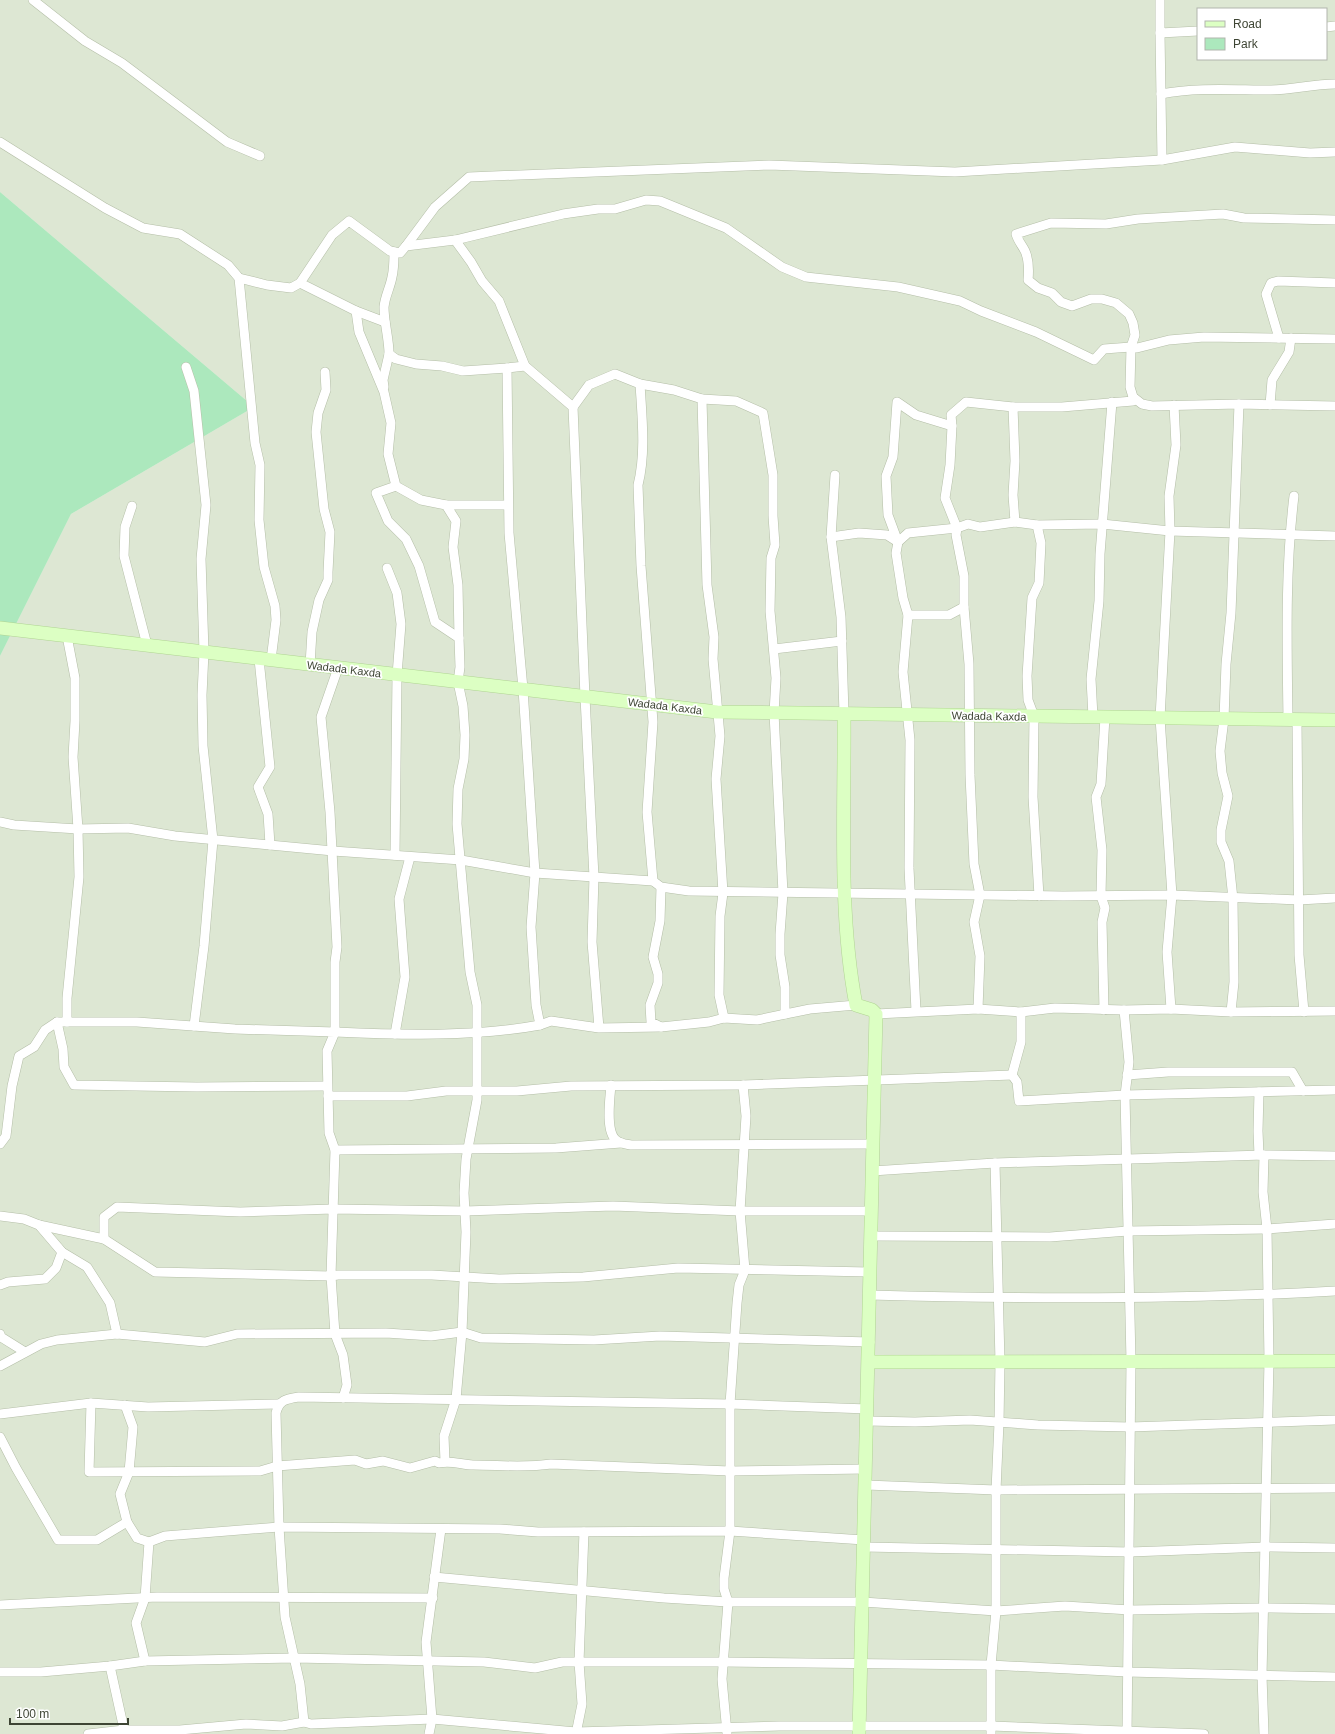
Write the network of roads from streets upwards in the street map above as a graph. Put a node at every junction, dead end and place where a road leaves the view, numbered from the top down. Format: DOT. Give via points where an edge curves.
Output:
graph roads {
  1 [pos="33,0"];
  2 [pos="1160,0"];
  3 [pos="1197,31"];
  4 [pos="1160,33"];
  5 [pos="1335,84"];
  6 [pos="1161,94"];
  7 [pos="0,142"];
  8 [pos="1335,152"];
  9 [pos="260,156"];
  10 [pos="1162,160"];
  11 [pos="1335,220"];
  12 [pos="455,240"];
  13 [pos="406,246"];
  14 [pos="394,252"];
  15 [pos="239,278"];
  16 [pos="1335,282"];
  17 [pos="300,283"];
  18 [pos="356,311"];
  19 [pos="385,322"];
  20 [pos="1279,338"];
  21 [pos="1291,338"];
  22 [pos="1335,339"];
  23 [pos="1131,347"];
  24 [pos="389,354"];
  25 [pos="525,366"];
  26 [pos="186,367"];
  27 [pos="507,368"];
  28 [pos="325,372"];
  29 [pos="640,384"];
  30 [pos="384,392"];
  31 [pos="1133,397"];
  32 [pos="702,399"];
  33 [pos="1112,402"];
  34 [pos="1240,404"];
  35 [pos="1174,405"];
  36 [pos="1270,405"];
  37 [pos="574,406"];
  38 [pos="1335,406"];
  39 [pos="1013,407"];
  40 [pos="952,426"];
  41 [pos="835,475"];
  42 [pos="396,486"];
  43 [pos="1294,496"];
  44 [pos="446,505"];
  45 [pos="508,505"];
  46 [pos="132,506"];
  47 [pos="1015,522"];
  48 [pos="1037,524"];
  49 [pos="1102,524"];
  50 [pos="957,528"];
  51 [pos="1170,531"];
  52 [pos="1236,534"];
  53 [pos="1289,535"];
  54 [pos="1335,536"];
  55 [pos="831,537"];
  56 [pos="898,542"];
  57 [pos="387,568"];
  58 [pos="964,607"];
  59 [pos="908,615"];
  60 [pos="0,628"];
  61 [pos="67,636"];
  62 [pos="459,638"];
  63 [pos="842,641"];
  64 [pos="147,646"];
  65 [pos="774,649"];
  66 [pos="204,652"];
  67 [pos="265,659"];
  68 [pos="310,665"];
  69 [pos="338,668"];
  70 [pos="397,675"];
  71 [pos="458,682"];
  72 [pos="523,689"];
  73 [pos="585,696"];
  74 [pos="651,704"];
  75 [pos="717,712"];
  76 [pos="774,713"];
  77 [pos="844,714"];
  78 [pos="907,714"];
  79 [pos="970,715"];
  80 [pos="1034,716"];
  81 [pos="1099,717"];
  82 [pos="1160,718"];
  83 [pos="1224,719"];
  84 [pos="1293,720"];
  85 [pos="1335,720"];
  86 [pos="0,822"];
  87 [pos="78,829"];
  88 [pos="213,840"];
  89 [pos="270,845"];
  90 [pos="333,851"];
  91 [pos="395,855"];
  92 [pos="410,856"];
  93 [pos="461,860"];
  94 [pos="535,873"];
  95 [pos="594,877"];
  96 [pos="653,881"];
  97 [pos="661,887"];
  98 [pos="723,893"];
  99 [pos="783,893"];
  100 [pos="845,893"];
  101 [pos="911,894"];
  102 [pos="980,895"];
  103 [pos="1172,895"];
  104 [pos="1038,896"];
  105 [pos="1101,896"];
  106 [pos="1335,898"];
  107 [pos="1233,899"];
  108 [pos="1299,900"];
  109 [pos="856,1005"];
  110 [pos="978,1009"];
  111 [pos="1171,1009"];
  112 [pos="1104,1010"];
  113 [pos="1124,1010"];
  114 [pos="916,1011"];
  115 [pos="1335,1011"];
  116 [pos="1021,1012"];
  117 [pos="1231,1012"];
  118 [pos="1304,1012"];
  119 [pos="785,1014"];
  120 [pos="876,1014"];
  121 [pos="724,1018"];
  122 [pos="57,1022"];
  123 [pos="67,1022"];
  124 [pos="540,1025"];
  125 [pos="194,1026"];
  126 [pos="661,1027"];
  127 [pos="599,1028"];
  128 [pos="335,1032"];
  129 [pos="478,1032"];
  130 [pos="395,1034"];
  131 [pos="1012,1075"];
  132 [pos="1128,1075"];
  133 [pos="875,1079"];
  134 [pos="611,1085"];
  135 [pos="743,1085"];
  136 [pos="327,1086"];
  137 [pos="477,1090"];
  138 [pos="1335,1090"];
  139 [pos="1302,1091"];
  140 [pos="1258,1092"];
  141 [pos="1125,1095"];
  142 [pos="328,1096"];
  143 [pos="622,1143"];
  144 [pos="745,1143"];
  145 [pos="0,1144"];
  146 [pos="873,1144"];
  147 [pos="468,1149"];
  148 [pos="335,1150"];
  149 [pos="1262,1155"];
  150 [pos="1335,1156"];
  151 [pos="1126,1160"];
  152 [pos="995,1163"];
  153 [pos="872,1171"];
  154 [pos="333,1209"];
  155 [pos="465,1211"];
  156 [pos="740,1211"];
  157 [pos="871,1211"];
  158 [pos="0,1216"];
  159 [pos="1335,1224"];
  160 [pos="39,1225"];
  161 [pos="1267,1229"];
  162 [pos="1128,1230"];
  163 [pos="871,1236"];
  164 [pos="997,1237"];
  165 [pos="104,1239"];
  166 [pos="62,1252"];
  167 [pos="745,1270"];
  168 [pos="869,1272"];
  169 [pos="331,1276"];
  170 [pos="464,1276"];
  171 [pos="0,1284"];
  172 [pos="1335,1290"];
  173 [pos="870,1295"];
  174 [pos="1268,1295"];
  175 [pos="999,1298"];
  176 [pos="1130,1298"];
  177 [pos="462,1332"];
  178 [pos="0,1334"];
  179 [pos="117,1334"];
  180 [pos="335,1334"];
  181 [pos="735,1338"];
  182 [pos="870,1342"];
  183 [pos="25,1352"];
  184 [pos="1131,1361"];
  185 [pos="1269,1361"];
  186 [pos="1335,1361"];
  187 [pos="869,1362"];
  188 [pos="1000,1362"];
  189 [pos="0,1366"];
  190 [pos="343,1398"];
  191 [pos="456,1400"];
  192 [pos="91,1403"];
  193 [pos="278,1404"];
  194 [pos="730,1404"];
  195 [pos="125,1405"];
  196 [pos="0,1414"];
  197 [pos="868,1415"];
  198 [pos="1335,1420"];
  199 [pos="1267,1421"];
  200 [pos="999,1423"];
  201 [pos="1130,1427"];
  202 [pos="0,1437"];
  203 [pos="445,1462"];
  204 [pos="277,1466"];
  205 [pos="866,1470"];
  206 [pos="730,1471"];
  207 [pos="129,1472"];
  208 [pos="866,1485"];
  209 [pos="1335,1488"];
  210 [pos="1130,1489"];
  211 [pos="1267,1489"];
  212 [pos="996,1490"];
  213 [pos="127,1522"];
  214 [pos="279,1527"];
  215 [pos="441,1529"];
  216 [pos="730,1531"];
  217 [pos="584,1532"];
  218 [pos="149,1542"];
  219 [pos="864,1543"];
  220 [pos="1266,1547"];
  221 [pos="996,1548"];
  222 [pos="1335,1548"];
  223 [pos="1130,1552"];
  224 [pos="434,1578"];
  225 [pos="581,1591"];
  226 [pos="284,1597"];
  227 [pos="146,1598"];
  228 [pos="433,1598"];
  229 [pos="728,1602"];
  230 [pos="863,1602"];
  231 [pos="0,1605"];
  232 [pos="1264,1608"];
  233 [pos="1130,1610"];
  234 [pos="1335,1610"];
  235 [pos="996,1611"];
  236 [pos="295,1658"];
  237 [pos="427,1660"];
  238 [pos="145,1661"];
  239 [pos="578,1662"];
  240 [pos="723,1662"];
  241 [pos="861,1665"];
  242 [pos="110,1666"];
  243 [pos="991,1666"];
  244 [pos="0,1672"];
  245 [pos="1128,1672"];
  246 [pos="1262,1676"];
  247 [pos="1335,1677"];
  248 [pos="432,1719"];
  249 [pos="304,1722"];
  250 [pos="859,1730"];
  251 [pos="991,1730"];
  252 [pos="727,1731"];
  253 [pos="124,1732"];
  254 [pos="1127,1732"];
  255 [pos="576,1733"];
  256 [pos="88,1734"];
  257 [pos="429,1734"];
  258 [pos="1204,1734"];
  259 [pos="1264,1734"];
  1 -- 9 [label="street" via="227,142"];
  2 -- 4 [label="street"];
  3 -- 4 [label="street"];
  4 -- 6 [label="street"];
  5 -- 6 [label="street" via="1272,90 1183,90"];
  6 -- 10 [label="street"];
  7 -- 15 [label="street" via="104,208 143,228 180,234 228,265"];
  8 -- 10 [label="street" via="1310,153 1235,147"];
  10 -- 13 [label="street" via="955,172 769,165 469,177 435,207"];
  11 -- 23 [label="street" via="1244,218 1223,214 1138,219 1106,224 1050,223 1035,230 1016,234 1028,262 1028,280 1038,288 1052,293 1061,302 1072,306 1091,299 1116,303 1129,314 1133,323 1135,335"];
  12 -- 13 [label="street"];
  12 -- 23 [label="street" via="563,214 615,209 646,200 660,201 726,228 782,267 806,277 898,287 960,301 1036,332 1094,360 1104,349"];
  12 -- 25 [label="street" via="482,281 499,301"];
  13 -- 14 [label="street" via="400,253"];
  14 -- 17 [label="street" via="349,221 332,235"];
  14 -- 19 [label="street" via="392,277 386,294"];
  15 -- 17 [label="street" via="291,288"];
  15 -- 67 [label="street" via="255,443 260,465 259,520 264,567 275,606 276,620"];
  16 -- 20 [label="street" via="1271,283 1266,294"];
  17 -- 18 [label="street"];
  18 -- 19 [label="street"];
  18 -- 30 [label="street" via="359,332"];
  19 -- 24 [label="street" via="389,337"];
  20 -- 21 [label="street"];
  20 -- 23 [label="street" via="1204,337"];
  21 -- 22 [label="street"];
  21 -- 36 [label="street" via="1288,352 1272,380"];
  23 -- 31 [label="street" via="1130,378"];
  24 -- 27 [label="street" via="416,364 463,371"];
  24 -- 30 [label="street" via="383,380"];
  25 -- 27 [label="street"];
  25 -- 37 [label="street"];
  26 -- 66 [label="street" via="194,391 206,505 201,559"];
  27 -- 45 [label="street"];
  28 -- 68 [label="street" via="326,390 318,413 316,432 324,509 330,532 328,580 319,600 312,632"];
  29 -- 32 [label="street" via="674,390"];
  29 -- 37 [label="street" via="615,374 588,385"];
  29 -- 74 [label="street" via="642,433 641,473 638,484"];
  30 -- 42 [label="street" via="391,423 388,454"];
  31 -- 33 [label="street" via="1133,401"];
  31 -- 35 [label="street" via="1142,404 1152,406"];
  32 -- 65 [label="street" via="736,401 763,413 773,476 775,545 771,565 770,611"];
  32 -- 75 [label="street" via="707,585 714,637"];
  33 -- 39 [label="street" via="1062,407"];
  33 -- 49 [label="street"];
  34 -- 35 [label="street"];
  34 -- 36 [label="street"];
  34 -- 52 [label="street"];
  35 -- 51 [label="street" via="1176,445 1169,496"];
  36 -- 38 [label="street"];
  37 -- 73 [label="street"];
  39 -- 40 [label="street" via="966,402 951,415"];
  39 -- 47 [label="street"];
  40 -- 50 [label="street" via="945,498"];
  40 -- 56 [label="street" via="916,415 897,402 893,457 886,476 888,515"];
  41 -- 55 [label="street"];
  42 -- 44 [label="street" via="421,500"];
  42 -- 62 [label="street" via="376,493 388,521 406,539 419,566 435,622"];
  43 -- 53 [label="street"];
  44 -- 45 [label="street"];
  44 -- 62 [label="street" via="456,521 453,547 458,585"];
  45 -- 72 [label="street"];
  46 -- 64 [label="street" via="125,528 124,556"];
  47 -- 48 [label="street"];
  47 -- 50 [label="street" via="980,527 968,524"];
  48 -- 49 [label="street"];
  48 -- 80 [label="street" via="1041,543 1039,583 1032,598 1027,676 1028,700"];
  49 -- 51 [label="street"];
  49 -- 81 [label="street" via="1099,601 1091,679"];
  50 -- 56 [label="street" via="908,533"];
  50 -- 58 [label="street" via="964,576"];
  51 -- 52 [label="street"];
  51 -- 82 [label="street"];
  52 -- 53 [label="street"];
  52 -- 83 [label="street"];
  53 -- 54 [label="street"];
  53 -- 84 [label="street" via="1287,591"];
  55 -- 56 [label="street" via="859,533 887,535"];
  55 -- 63 [label="street"];
  56 -- 59 [label="street" via="898,568"];
  57 -- 70 [label="street" via="397,593 401,624"];
  58 -- 59 [label="street" via="949,615"];
  58 -- 79 [label="street"];
  59 -- 78 [label="street" via="903,672"];
  60 -- 61 [label="street, Wadada Kaxda"];
  61 -- 64 [label="street, Wadada Kaxda"];
  61 -- 87 [label="street" via="74,678 73,757"];
  62 -- 71 [label="street"];
  63 -- 65 [label="street"];
  63 -- 77 [label="street"];
  64 -- 66 [label="street, Wadada Kaxda"];
  65 -- 76 [label="street"];
  66 -- 67 [label="street, Wadada Kaxda"];
  66 -- 88 [label="street" via="203,746"];
  67 -- 68 [label="street, Wadada Kaxda"];
  67 -- 89 [label="street" via="270,767 258,787 268,814"];
  68 -- 69 [label="street, Wadada Kaxda"];
  69 -- 70 [label="street, Wadada Kaxda"];
  69 -- 90 [label="street" via="321,717"];
  70 -- 71 [label="street, Wadada Kaxda"];
  70 -- 91 [label="street"];
  71 -- 72 [label="street, Wadada Kaxda"];
  71 -- 93 [label="street" via="465,735 464,759 458,789 457,824"];
  72 -- 73 [label="street, Wadada Kaxda"];
  72 -- 94 [label="street"];
  73 -- 74 [label="street, Wadada Kaxda"];
  73 -- 95 [label="street"];
  74 -- 75 [label="street, Wadada Kaxda"];
  74 -- 96 [label="street" via="652,742 647,812"];
  75 -- 76 [label="street, Wadada Kaxda"];
  75 -- 98 [label="street" via="720,736 716,779"];
  76 -- 77 [label="street, Wadada Kaxda"];
  76 -- 99 [label="street"];
  77 -- 78 [label="street, Wadada Kaxda"];
  77 -- 100 [label="street"];
  78 -- 79 [label="street, Wadada Kaxda"];
  78 -- 101 [label="street" via="910,740 908,835"];
  79 -- 80 [label="street, Wadada Kaxda"];
  79 -- 102 [label="street" via="974,864"];
  80 -- 81 [label="street, Wadada Kaxda"];
  80 -- 104 [label="street" via="1032,766"];
  81 -- 82 [label="street, Wadada Kaxda"];
  81 -- 105 [label="street" via="1101,784 1096,797 1102,850"];
  82 -- 83 [label="street, Wadada Kaxda"];
  82 -- 103 [label="street"];
  83 -- 84 [label="street, Wadada Kaxda"];
  83 -- 107 [label="street" via="1220,760 1228,796 1221,842 1228,861"];
  84 -- 85 [label="street, Wadada Kaxda"];
  84 -- 108 [label="street"];
  86 -- 87 [label="street"];
  87 -- 88 [label="street" via="128,828"];
  87 -- 123 [label="street" via="79,877"];
  88 -- 89 [label="street"];
  88 -- 125 [label="street" via="205,939"];
  89 -- 90 [label="street"];
  90 -- 91 [label="street"];
  90 -- 128 [label="street" via="337,947"];
  91 -- 92 [label="street"];
  92 -- 93 [label="street"];
  92 -- 130 [label="street" via="399,899 405,977"];
  93 -- 94 [label="street"];
  93 -- 129 [label="street" via="470,972"];
  94 -- 95 [label="street"];
  94 -- 124 [label="street" via="531,927 536,1005"];
  95 -- 96 [label="street"];
  95 -- 127 [label="street" via="592,942"];
  96 -- 97 [label="street"];
  97 -- 98 [label="street"];
  97 -- 126 [label="street" via="660,922 653,957 658,983 650,1005 651,1022"];
  98 -- 99 [label="street"];
  98 -- 121 [label="street" via="720,916 719,995"];
  99 -- 100 [label="street"];
  99 -- 119 [label="street" via="780,955 785,987"];
  100 -- 101 [label="street"];
  100 -- 109 [label="street"];
  101 -- 102 [label="street"];
  101 -- 114 [label="street"];
  102 -- 104 [label="street"];
  102 -- 110 [label="street" via="974,922 980,956"];
  103 -- 105 [label="street"];
  103 -- 107 [label="street"];
  103 -- 111 [label="street" via="1167,952"];
  104 -- 105 [label="street"];
  105 -- 112 [label="street" via="1105,908 1102,922"];
  106 -- 108 [label="street"];
  107 -- 108 [label="street"];
  107 -- 117 [label="street" via="1234,982"];
  108 -- 118 [label="street" via="1299,955"];
  109 -- 119 [label="street"];
  109 -- 120 [label="street" via="872,1010"];
  110 -- 114 [label="street"];
  110 -- 116 [label="street"];
  111 -- 113 [label="street"];
  111 -- 117 [label="street"];
  112 -- 113 [label="street"];
  112 -- 116 [label="street" via="1055,1008"];
  113 -- 132 [label="street"];
  114 -- 120 [label="street"];
  115 -- 118 [label="street"];
  116 -- 131 [label="street" via="1021,1042"];
  117 -- 118 [label="street"];
  119 -- 121 [label="street" via="757,1020"];
  120 -- 133 [label="street"];
  121 -- 126 [label="street"];
  122 -- 123 [label="street"];
  122 -- 136 [label="street" via="64,1067 74,1085"];
  122 -- 145 [label="street" via="45,1030 34,1047 19,1056 12,1086 6,1136"];
  123 -- 125 [label="street" via="137,1022"];
  124 -- 127 [label="street" via="551,1021"];
  124 -- 129 [label="street" via="526,1029"];
  125 -- 128 [label="street"];
  126 -- 127 [label="street"];
  128 -- 130 [label="street"];
  128 -- 136 [label="street" via="327,1050"];
  129 -- 130 [label="street"];
  129 -- 137 [label="street"];
  131 -- 133 [label="street"];
  131 -- 141 [label="street" via="1017,1082 1019,1101"];
  132 -- 139 [label="street" via="1168,1072 1292,1072"];
  132 -- 141 [label="street"];
  133 -- 135 [label="street"];
  133 -- 146 [label="street"];
  134 -- 135 [label="street"];
  134 -- 137 [label="street" via="518,1091"];
  134 -- 143 [label="street" via="611,1132 615,1140"];
  135 -- 144 [label="street"];
  136 -- 142 [label="street"];
  137 -- 142 [label="street" via="407,1096"];
  137 -- 147 [label="street"];
  138 -- 139 [label="street"];
  139 -- 140 [label="street"];
  140 -- 141 [label="street"];
  140 -- 149 [label="street" via="1258,1131"];
  141 -- 151 [label="street"];
  142 -- 148 [label="street" via="329,1133"];
  143 -- 144 [label="street"];
  143 -- 147 [label="street" via="556,1148"];
  144 -- 146 [label="street"];
  144 -- 156 [label="street"];
  146 -- 153 [label="street"];
  147 -- 148 [label="street"];
  147 -- 155 [label="street"];
  148 -- 154 [label="street"];
  149 -- 150 [label="street"];
  149 -- 151 [label="street"];
  149 -- 161 [label="street"];
  151 -- 152 [label="street"];
  151 -- 162 [label="street"];
  152 -- 153 [label="street"];
  152 -- 164 [label="street"];
  153 -- 157 [label="street"];
  154 -- 155 [label="street"];
  154 -- 165 [label="street" via="240,1212 117,1207 104,1217"];
  154 -- 169 [label="street"];
  155 -- 156 [label="street" via="613,1206"];
  155 -- 170 [label="street"];
  156 -- 157 [label="street"];
  156 -- 167 [label="street"];
  157 -- 163 [label="street"];
  158 -- 160 [label="street" via="24,1219"];
  159 -- 161 [label="street"];
  160 -- 165 [label="street"];
  160 -- 166 [label="street"];
  161 -- 162 [label="street"];
  161 -- 174 [label="street"];
  162 -- 164 [label="street" via="1050,1237"];
  162 -- 176 [label="street"];
  163 -- 164 [label="street"];
  163 -- 168 [label="street"];
  164 -- 175 [label="street"];
  165 -- 169 [label="street" via="155,1272"];
  166 -- 171 [label="street" via="56,1268 44,1279"];
  166 -- 179 [label="street" via="87,1267 110,1303"];
  167 -- 168 [label="street"];
  167 -- 170 [label="street" via="678,1268 583,1277 499,1279"];
  167 -- 181 [label="street" via="739,1285"];
  168 -- 173 [label="street"];
  169 -- 170 [label="street"];
  169 -- 180 [label="street"];
  170 -- 177 [label="street"];
  172 -- 174 [label="street"];
  173 -- 175 [label="street"];
  173 -- 182 [label="street"];
  174 -- 176 [label="street"];
  174 -- 185 [label="street"];
  175 -- 176 [label="street"];
  175 -- 188 [label="street"];
  176 -- 184 [label="street"];
  177 -- 180 [label="street" via="432,1336 386,1333"];
  177 -- 181 [label="street" via="481,1338"];
  177 -- 191 [label="street"];
  178 -- 183 [label="street"];
  179 -- 180 [label="street" via="205,1342 237,1334"];
  179 -- 183 [label="street" via="56,1340"];
  180 -- 190 [label="street" via="343,1355 347,1385"];
  181 -- 182 [label="street"];
  181 -- 194 [label="street"];
  182 -- 187 [label="street"];
  183 -- 189 [label="street"];
  184 -- 185 [label="street"];
  184 -- 188 [label="street"];
  184 -- 201 [label="street"];
  185 -- 186 [label="street"];
  185 -- 199 [label="street"];
  187 -- 188 [label="street"];
  187 -- 197 [label="street"];
  188 -- 200 [label="street"];
  190 -- 191 [label="street"];
  190 -- 193 [label="street" via="299,1397"];
  191 -- 194 [label="street"];
  191 -- 203 [label="street" via="444,1436"];
  192 -- 195 [label="street"];
  192 -- 196 [label="street"];
  192 -- 207 [label="street" via="89,1472"];
  193 -- 195 [label="street" via="148,1407"];
  193 -- 204 [label="street"];
  194 -- 197 [label="street"];
  194 -- 206 [label="street"];
  195 -- 207 [label="street" via="133,1427"];
  197 -- 200 [label="street" via="915,1422 970,1420"];
  197 -- 205 [label="street"];
  198 -- 199 [label="street"];
  199 -- 201 [label="street"];
  199 -- 211 [label="street"];
  200 -- 201 [label="street"];
  200 -- 212 [label="street"];
  201 -- 210 [label="street"];
  202 -- 213 [label="street" via="58,1540 97,1540"];
  203 -- 204 [label="street" via="435,1461 410,1468 383,1461 366,1464 355,1460"];
  203 -- 206 [label="street" via="532,1467 551,1464"];
  204 -- 207 [label="street" via="260,1471"];
  204 -- 214 [label="street"];
  205 -- 206 [label="street"];
  205 -- 208 [label="street"];
  206 -- 216 [label="street"];
  207 -- 213 [label="street" via="120,1494"];
  208 -- 212 [label="street"];
  208 -- 219 [label="street"];
  209 -- 211 [label="street"];
  210 -- 211 [label="street"];
  210 -- 212 [label="street"];
  210 -- 223 [label="street"];
  211 -- 220 [label="street"];
  212 -- 221 [label="street"];
  213 -- 218 [label="street" via="136,1538"];
  214 -- 215 [label="street"];
  214 -- 218 [label="street" via="165,1536"];
  214 -- 226 [label="street"];
  215 -- 217 [label="street"];
  215 -- 224 [label="street"];
  216 -- 217 [label="street"];
  216 -- 219 [label="street"];
  216 -- 229 [label="street" via="724,1578"];
  217 -- 225 [label="street"];
  218 -- 227 [label="street"];
  219 -- 221 [label="street"];
  219 -- 230 [label="street"];
  220 -- 222 [label="street"];
  220 -- 223 [label="street"];
  220 -- 232 [label="street"];
  221 -- 223 [label="street" via="1028,1551"];
  221 -- 235 [label="street"];
  223 -- 233 [label="street"];
  224 -- 225 [label="street"];
  224 -- 228 [label="street"];
  225 -- 229 [label="street"];
  225 -- 239 [label="street"];
  226 -- 227 [label="street"];
  226 -- 228 [label="street"];
  226 -- 236 [label="street" via="285,1617"];
  227 -- 231 [label="street"];
  227 -- 238 [label="street" via="136,1623"];
  228 -- 237 [label="street" via="427,1624"];
  229 -- 230 [label="street"];
  229 -- 240 [label="street"];
  230 -- 235 [label="street"];
  230 -- 241 [label="street"];
  232 -- 233 [label="street"];
  232 -- 234 [label="street"];
  232 -- 246 [label="street"];
  233 -- 235 [label="street" via="1065,1606"];
  233 -- 245 [label="street"];
  235 -- 243 [label="street"];
  236 -- 237 [label="street"];
  236 -- 238 [label="street"];
  236 -- 249 [label="street"];
  237 -- 239 [label="street" via="484,1662 535,1668 562,1662"];
  237 -- 248 [label="street"];
  238 -- 242 [label="street"];
  239 -- 240 [label="street"];
  239 -- 255 [label="street" via="582,1704"];
  240 -- 241 [label="street"];
  240 -- 252 [label="street"];
  241 -- 243 [label="street"];
  241 -- 250 [label="street"];
  242 -- 244 [label="street" via="41,1672"];
  242 -- 253 [label="street"];
  243 -- 245 [label="street"];
  243 -- 251 [label="street"];
  245 -- 246 [label="street"];
  245 -- 254 [label="street"];
  246 -- 247 [label="street"];
  246 -- 259 [label="street"];
  248 -- 249 [label="street" via="311,1724"];
  248 -- 255 [label="street"];
  248 -- 257 [label="street"];
  249 -- 253 [label="street" via="282,1726 246,1724"];
  250 -- 251 [label="street"];
  250 -- 252 [label="street"];
  251 -- 254 [label="street"];
  252 -- 255 [label="street"];
  253 -- 256 [label="street"];
  254 -- 258 [label="street"];
}
